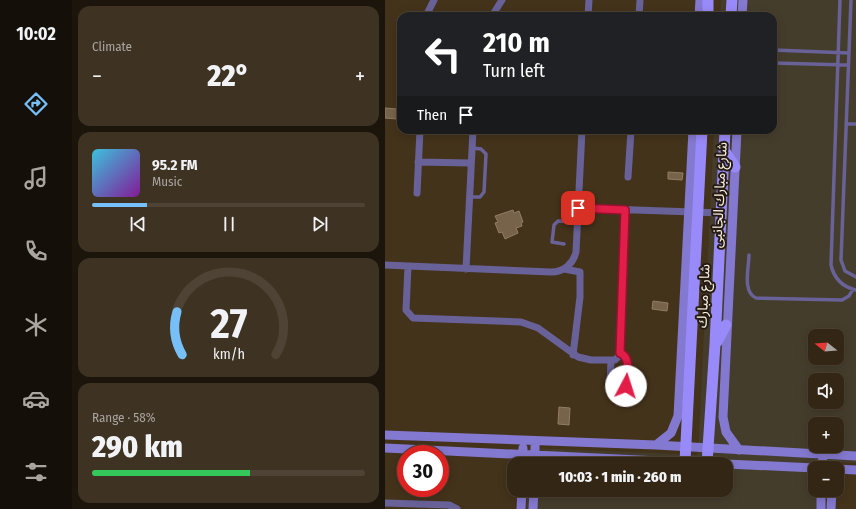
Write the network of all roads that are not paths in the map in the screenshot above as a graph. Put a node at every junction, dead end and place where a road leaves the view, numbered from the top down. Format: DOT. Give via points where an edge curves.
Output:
graph roads {
  1 [pos="434,0"];
  2 [pos="502,0"];
  3 [pos="589,0"];
  4 [pos="640,0"];
  5 [pos="700,0"];
  6 [pos="708,0"];
  7 [pos="732,0"];
  8 [pos="743,0"];
  9 [pos="839,0"];
  10 [pos="851,0"];
  11 [pos="851,9"];
  12 [pos="856,10"];
  13 [pos="428,12"];
  14 [pos="494,12"];
  15 [pos="588,12"];
  16 [pos="639,12"];
  17 [pos="699,12"];
  18 [pos="707,12"];
  19 [pos="731,12"];
  20 [pos="742,12"];
  21 [pos="850,22"];
  22 [pos="856,22"];
  23 [pos="777,50"];
  24 [pos="838,53"];
  25 [pos="849,53"];
  26 [pos="777,63"];
  27 [pos="837,65"];
  28 [pos="848,65"];
  29 [pos="846,124"];
  30 [pos="856,124"];
  31 [pos="420,134"];
  32 [pos="473,134"];
  33 [pos="582,134"];
  34 [pos="631,134"];
  35 [pos="693,134"];
  36 [pos="702,134"];
  37 [pos="725,134"];
  38 [pos="737,134"];
  39 [pos="472,148"];
  40 [pos="724,150"];
  41 [pos="418,162"];
  42 [pos="471,163"];
  43 [pos="735,166"];
  44 [pos="628,177"];
  45 [pos="417,193"];
  46 [pos="469,197"];
  47 [pos="578,208"];
  48 [pos="625,210"];
  49 [pos="694,212"];
  50 [pos="721,213"];
  51 [pos="577,222"];
  52 [pos="564,244"];
  53 [pos="749,255"];
  54 [pos="385,265"];
  55 [pos="408,266"];
  56 [pos="466,269"];
  57 [pos="563,269"];
  58 [pos="856,277"];
  59 [pos="855,289"];
  60 [pos="726,325"];
  61 [pos="715,344"];
  62 [pos="620,353"];
  63 [pos="573,355"];
  64 [pos="611,360"];
  65 [pos="385,435"];
  66 [pos="523,441"];
  67 [pos="535,442"];
  68 [pos="656,445"];
  69 [pos="686,447"];
  70 [pos="385,448"];
  71 [pos="708,448"];
  72 [pos="739,450"];
  73 [pos="523,454"];
  74 [pos="823,455"];
  75 [pos="833,455"];
  76 [pos="856,456"];
  77 [pos="530,457"];
  78 [pos="535,457"];
  79 [pos="685,457"];
  80 [pos="707,457"];
  81 [pos="823,461"];
  82 [pos="833,461"];
  83 [pos="733,464"];
  84 [pos="808,468"];
  85 [pos="844,469"];
  86 [pos="856,470"];
  87 [pos="522,497"];
  88 [pos="534,497"];
  89 [pos="821,497"];
  90 [pos="832,497"];
  91 [pos="385,503"];
  92 [pos="457,509"];
  93 [pos="521,509"];
  94 [pos="533,509"];
  95 [pos="821,509"];
  96 [pos="831,509"];
  1 -- 13 [label="street"];
  2 -- 14 [label="street"];
  3 -- 15 [label="street"];
  4 -- 16 [label="street"];
  5 -- 17 [label="main road"];
  6 -- 18 [label="main road"];
  7 -- 19 [label="main road"];
  8 -- 20 [label="main road"];
  9 -- 24 [label="lane"];
  10 -- 11 [label="lane"];
  11 -- 12 [label="lane"];
  11 -- 21 [label="lane"];
  21 -- 22 [label="lane"];
  21 -- 25 [label="lane"];
  23 -- 24 [label="lane"];
  24 -- 25 [label="lane"];
  24 -- 27 [label="lane"];
  25 -- 28 [label="lane"];
  26 -- 27 [label="lane"];
  27 -- 28 [label="lane"];
  27 -- 59 [label="lane" via="831,265 837,279 845,286"];
  28 -- 29 [label="lane"];
  29 -- 30 [label="lane"];
  29 -- 58 [label="lane" via="841,260 845,270"];
  31 -- 41 [label="street"];
  32 -- 39 [label="street"];
  33 -- 47 [label="street"];
  34 -- 44 [label="street"];
  35 -- 49 [label="main road, شارع مبارك الجانبى"];
  36 -- 49 [label="main road, شارع مبارك"];
  37 -- 40 [label="main road, شارع مبارك"];
  38 -- 43 [label="main road, شارع مبارك الجانبى"];
  39 -- 42 [label="street"];
  39 -- 46 [label="lane" via="481,149 486,154 484,192 480,197"];
  40 -- 43 [label="main road"];
  40 -- 50 [label="main road, شارع مبارك"];
  41 -- 42 [label="street"];
  41 -- 45 [label="street"];
  42 -- 46 [label="street"];
  43 -- 60 [label="main road, شارع مبارك الجانبى"];
  46 -- 56 [label="street"];
  47 -- 48 [label="street"];
  47 -- 51 [label="street"];
  48 -- 49 [label="street"];
  48 -- 62 [label="street"];
  49 -- 50 [label="street"];
  49 -- 68 [label="main road, شارع مبارك الجانبى" via="678,416 671,433"];
  49 -- 69 [label="main road, شارع مبارك"];
  50 -- 61 [label="main road, شارع مبارك"];
  51 -- 52 [label="lane" via="558,221 554,225 552,242"];
  51 -- 57 [label="street" via="575,256"];
  53 -- 59 [label="lane" via="747,288 756,298 841,300"];
  54 -- 55 [label="street"];
  55 -- 56 [label="street"];
  55 -- 63 [label="street" via="406,310 413,318 521,322 538,328"];
  56 -- 57 [label="street" via="551,272"];
  57 -- 63 [label="street" via="580,272 581,297"];
  60 -- 61 [label="main road"];
  60 -- 72 [label="main road, شارع مبارك الجانبى" via="723,417 726,432"];
  61 -- 71 [label="main road, شارع مبارك"];
  62 -- 64 [label="street" via="618,359"];
  62 -- 64 [label="street" via="626,356 628,361 627,384 620,391 611,386"];
  63 -- 64 [label="street" via="587,360"];
  65 -- 66 [label="main road"];
  66 -- 67 [label="main road"];
  66 -- 73 [label="main road"];
  67 -- 68 [label="main road"];
  67 -- 78 [label="main road"];
  68 -- 69 [label="main road"];
  69 -- 71 [label="main road"];
  69 -- 79 [label="main road, شارع مبارك"];
  70 -- 73 [label="main road"];
  71 -- 72 [label="main road"];
  71 -- 80 [label="main road, شارع مبارك"];
  72 -- 74 [label="main road"];
  73 -- 77 [label="main road"];
  74 -- 75 [label="main road"];
  74 -- 81 [label="main road"];
  75 -- 76 [label="main road"];
  75 -- 82 [label="main road"];
  83 -- 84 [label="main road"];
  85 -- 86 [label="main road"];
  87 -- 93 [label="main road"];
  88 -- 94 [label="main road"];
  89 -- 95 [label="main road"];
  90 -- 96 [label="main road"];
  91 -- 92 [label="street" via="449,505"];
}
